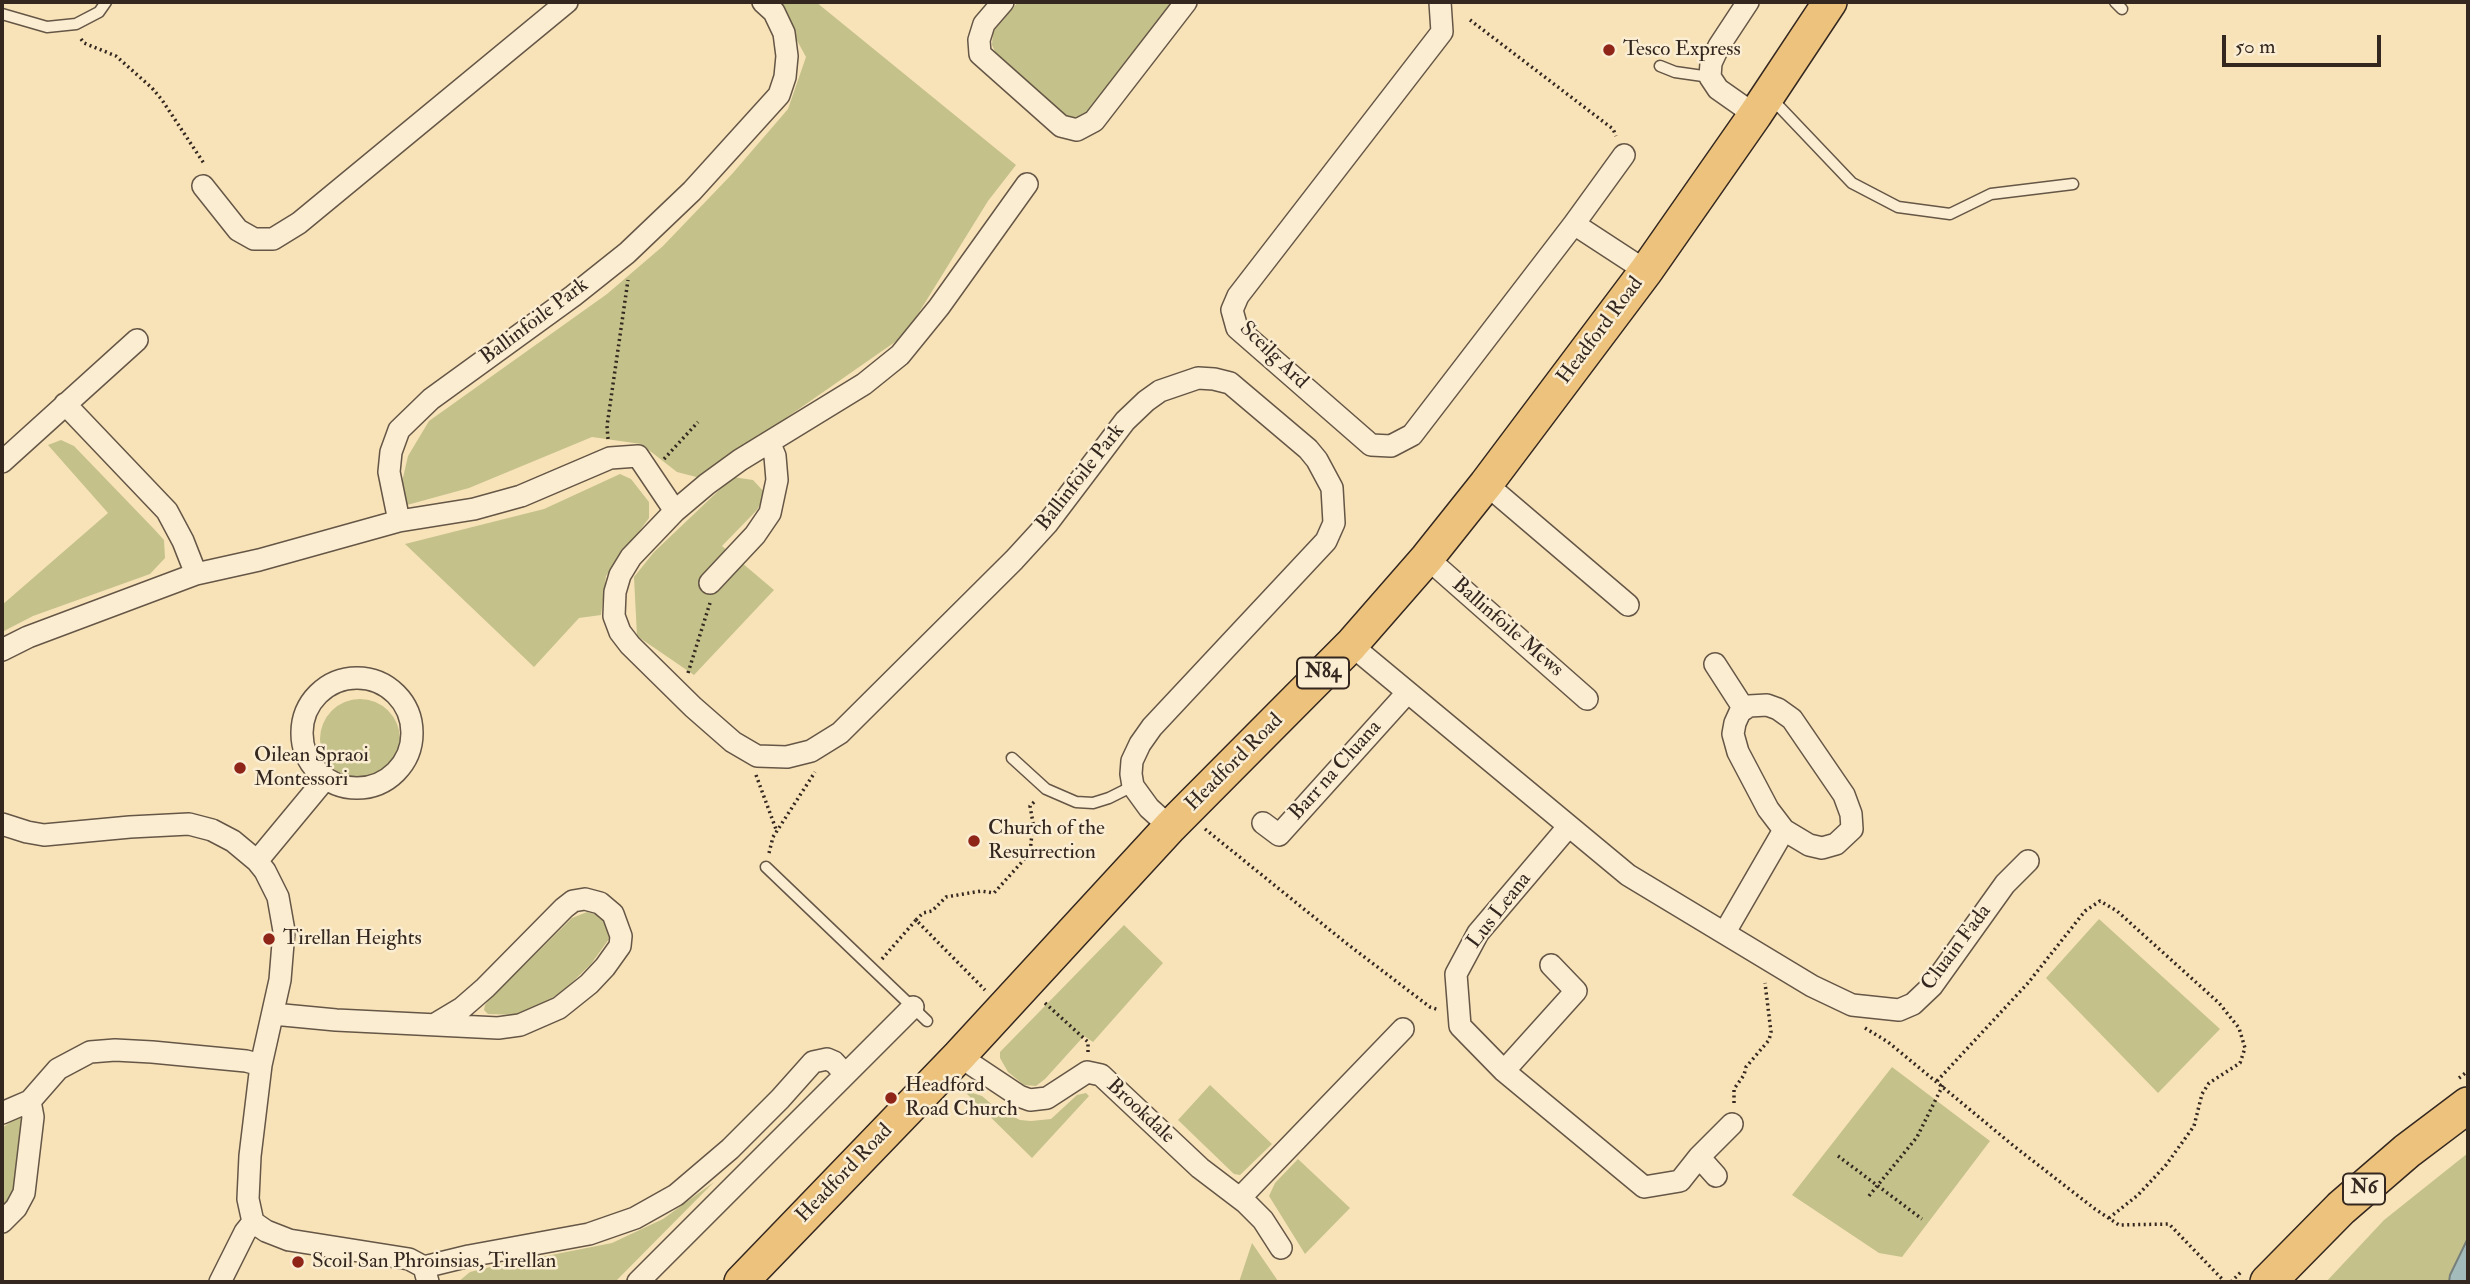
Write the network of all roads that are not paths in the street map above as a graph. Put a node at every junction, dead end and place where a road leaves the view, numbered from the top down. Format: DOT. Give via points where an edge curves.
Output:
graph roads {
  1 [pos="106,2"];
  2 [pos="567,2"];
  3 [pos="764,2"];
  4 [pos="1003,2"];
  5 [pos="1186,2"];
  6 [pos="1440,2"];
  7 [pos="1748,2"];
  8 [pos="1830,2"];
  9 [pos="2,13"];
  10 [pos="1660,66"];
  11 [pos="1710,77"];
  12 [pos="1761,105"];
  13 [pos="1624,155"];
  14 [pos="1027,184"];
  15 [pos="2073,184"];
  16 [pos="203,186"];
  17 [pos="1574,224"];
  18 [pos="1646,271"];
  19 [pos="137,340"];
  20 [pos="65,404"];
  21 [pos="770,444"];
  22 [pos="2,462"];
  23 [pos="1486,484"];
  24 [pos="675,511"];
  25 [pos="399,521"];
  26 [pos="1427,558"];
  27 [pos="196,574"];
  28 [pos="710,583"];
  29 [pos="1628,605"];
  30 [pos="1351,645"];
  31 [pos="2,650"];
  32 [pos="1716,664"];
  33 [pos="1407,693"];
  34 [pos="1587,699"];
  35 [pos="1744,709"];
  36 [pos="1012,758"];
  37 [pos="325,779"];
  38 [pos="1133,786"];
  39 [pos="1178,820"];
  40 [pos="1263,823"];
  41 [pos="2,824"];
  42 [pos="1568,827"];
  43 [pos="1784,830"];
  44 [pos="2028,860"];
  45 [pos="257,861"];
  46 [pos="766,867"];
  47 [pos="1725,932"];
  48 [pos="1551,965"];
  49 [pos="273,1014"];
  50 [pos="920,1014"];
  51 [pos="437,1023"];
  52 [pos="1403,1029"];
  53 [pos="959,1056"];
  54 [pos="261,1065"];
  55 [pos="1504,1071"];
  56 [pos="845,1074"];
  57 [pos="30,1101"];
  58 [pos="2468,1105"];
  59 [pos="2,1114"];
  60 [pos="1732,1124"];
  61 [pos="1699,1157"];
  62 [pos="1716,1177"];
  63 [pos="1240,1198"];
  64 [pos="2,1222"];
  65 [pos="253,1222"];
  66 [pos="1281,1248"];
  67 [pos="426,1275"];
  68 [pos="220,1282"];
  69 [pos="638,1282"];
  70 [pos="741,1282"];
  71 [pos="2267,1282"];
  1 -- 9 [label="lane" via="99,12 76,23 47,27"];
  2 -- 16 [label="street" via="299,223 273,239 254,239 238,230"];
  3 -- 25 [label="street, Ballinfoile Park" via="784,33 787,56 779,95 692,191 611,265 431,399 399,430 389,472"];
  4 -- 5 [label="street" via="984,23 980,54 1060,126 1077,131 1094,121"];
  6 -- 17 [label="street, Sceilg Ard" via="1442,32 1238,296 1232,310 1237,328 1371,445 1391,446 1412,435"];
  7 -- 11 [label="street" via="1719,46"];
  8 -- 12 [label="main road, Headford Road / N84"];
  10 -- 11 [label="lane"];
  11 -- 12 [label="street" via="1718,89"];
  12 -- 15 [label="lane" via="1852,183 1898,207 1950,214 1991,194"];
  12 -- 18 [label="main road, Headford Road / N84"];
  13 -- 17 [label="street, Sceilg Ard"];
  14 -- 21 [label="street" via="900,355 864,384"];
  17 -- 18 [label="street"];
  18 -- 23 [label="main road, Headford Road / N84"];
  19 -- 20 [label="street"];
  20 -- 22 [label="street"];
  20 -- 27 [label="street" via="167,510"];
  21 -- 24 [label="street" via="740,460"];
  21 -- 28 [label="street" via="777,480 770,513"];
  23 -- 26 [label="main road, Headford Road / N84"];
  23 -- 29 [label="street"];
  24 -- 25 [label="street" via="638,456 610,458 521,496 474,509"];
  24 -- 38 [label="street, Ballinfoile Park" via="620,575 614,616 620,632 733,742 757,756 787,757 811,751 840,733 1014,560 1146,401 1175,384 1198,378 1230,383 1317,460 1332,488 1334,523 1326,541 1152,727 1135,752"];
  25 -- 27 [label="street"];
  26 -- 30 [label="main road, Headford Road / N84"];
  26 -- 34 [label="street, Ballinfoile Mews"];
  27 -- 31 [label="street"];
  30 -- 33 [label="street"];
  30 -- 39 [label="main road, Headford Road / N84"];
  32 -- 35 [label="street"];
  33 -- 40 [label="street, Barr na Cluana" via="1279,835"];
  33 -- 42 [label="street"];
  35 -- 43 [label="street" via="1733,734 1738,752"];
  35 -- 43 [label="street" via="1767,705 1792,719 1844,795 1851,814 1852,829 1836,844 1822,848"];
  36 -- 38 [label="lane" via="1046,789 1076,802 1093,803"];
  37 -- 37 [label="street" via="304,750 302,732 313,699 327,687 361,678 394,691 412,723 407,760 395,774 361,789"];
  37 -- 45 [label="street"];
  38 -- 39 [label="street" via="1149,808"];
  39 -- 53 [label="main road, Headford Road / N84"];
  41 -- 45 [label="street" via="44,835 189,824 233,841"];
  42 -- 47 [label="street, Cluain Fada" via="1628,875"];
  42 -- 55 [label="street, Lus Leana" via="1478,933 1456,974 1460,1026"];
  43 -- 47 [label="street"];
  44 -- 47 [label="street, Cluain Fada" via="2005,884 1932,986 1899,1010 1852,1005"];
  45 -- 49 [label="street" via="272,882 283,913 284,949"];
  46 -- 50 [label="lane"];
  48 -- 55 [label="street" via="1576,990"];
  49 -- 51 [label="street"];
  49 -- 54 [label="street"];
  50 -- 56 [label="street"];
  51 -- 51 [label="street" via="485,988 573,901 600,903 613,914 620,946 589,984 559,1008 533,1021 498,1028"];
  52 -- 63 [label="street"];
  53 -- 63 [label="street, Brookdale" via="1030,1100 1046,1098 1087,1072 1101,1075 1200,1168"];
  53 -- 70 [label="main road, Headford Road / N84"];
  54 -- 57 [label="street" via="152,1052 90,1052 58,1069"];
  54 -- 65 [label="street" via="248,1185"];
  55 -- 61 [label="street" via="1644,1187 1680,1181"];
  56 -- 67 [label="street" via="827,1059 813,1062 730,1149 676,1195 635,1218 589,1234 470,1256"];
  56 -- 69 [label="street"];
  57 -- 59 [label="street"];
  57 -- 64 [label="street" via="33,1117 24,1193"];
  58 -- 71 [label="highway, N6" via="2341,1208"];
  60 -- 61 [label="street"];
  61 -- 62 [label="street"];
  63 -- 66 [label="street, Brookdale" via="1263,1220"];
  65 -- 67 [label="street" via="277,1236 409,1259"];
  65 -- 68 [label="street"];
}
